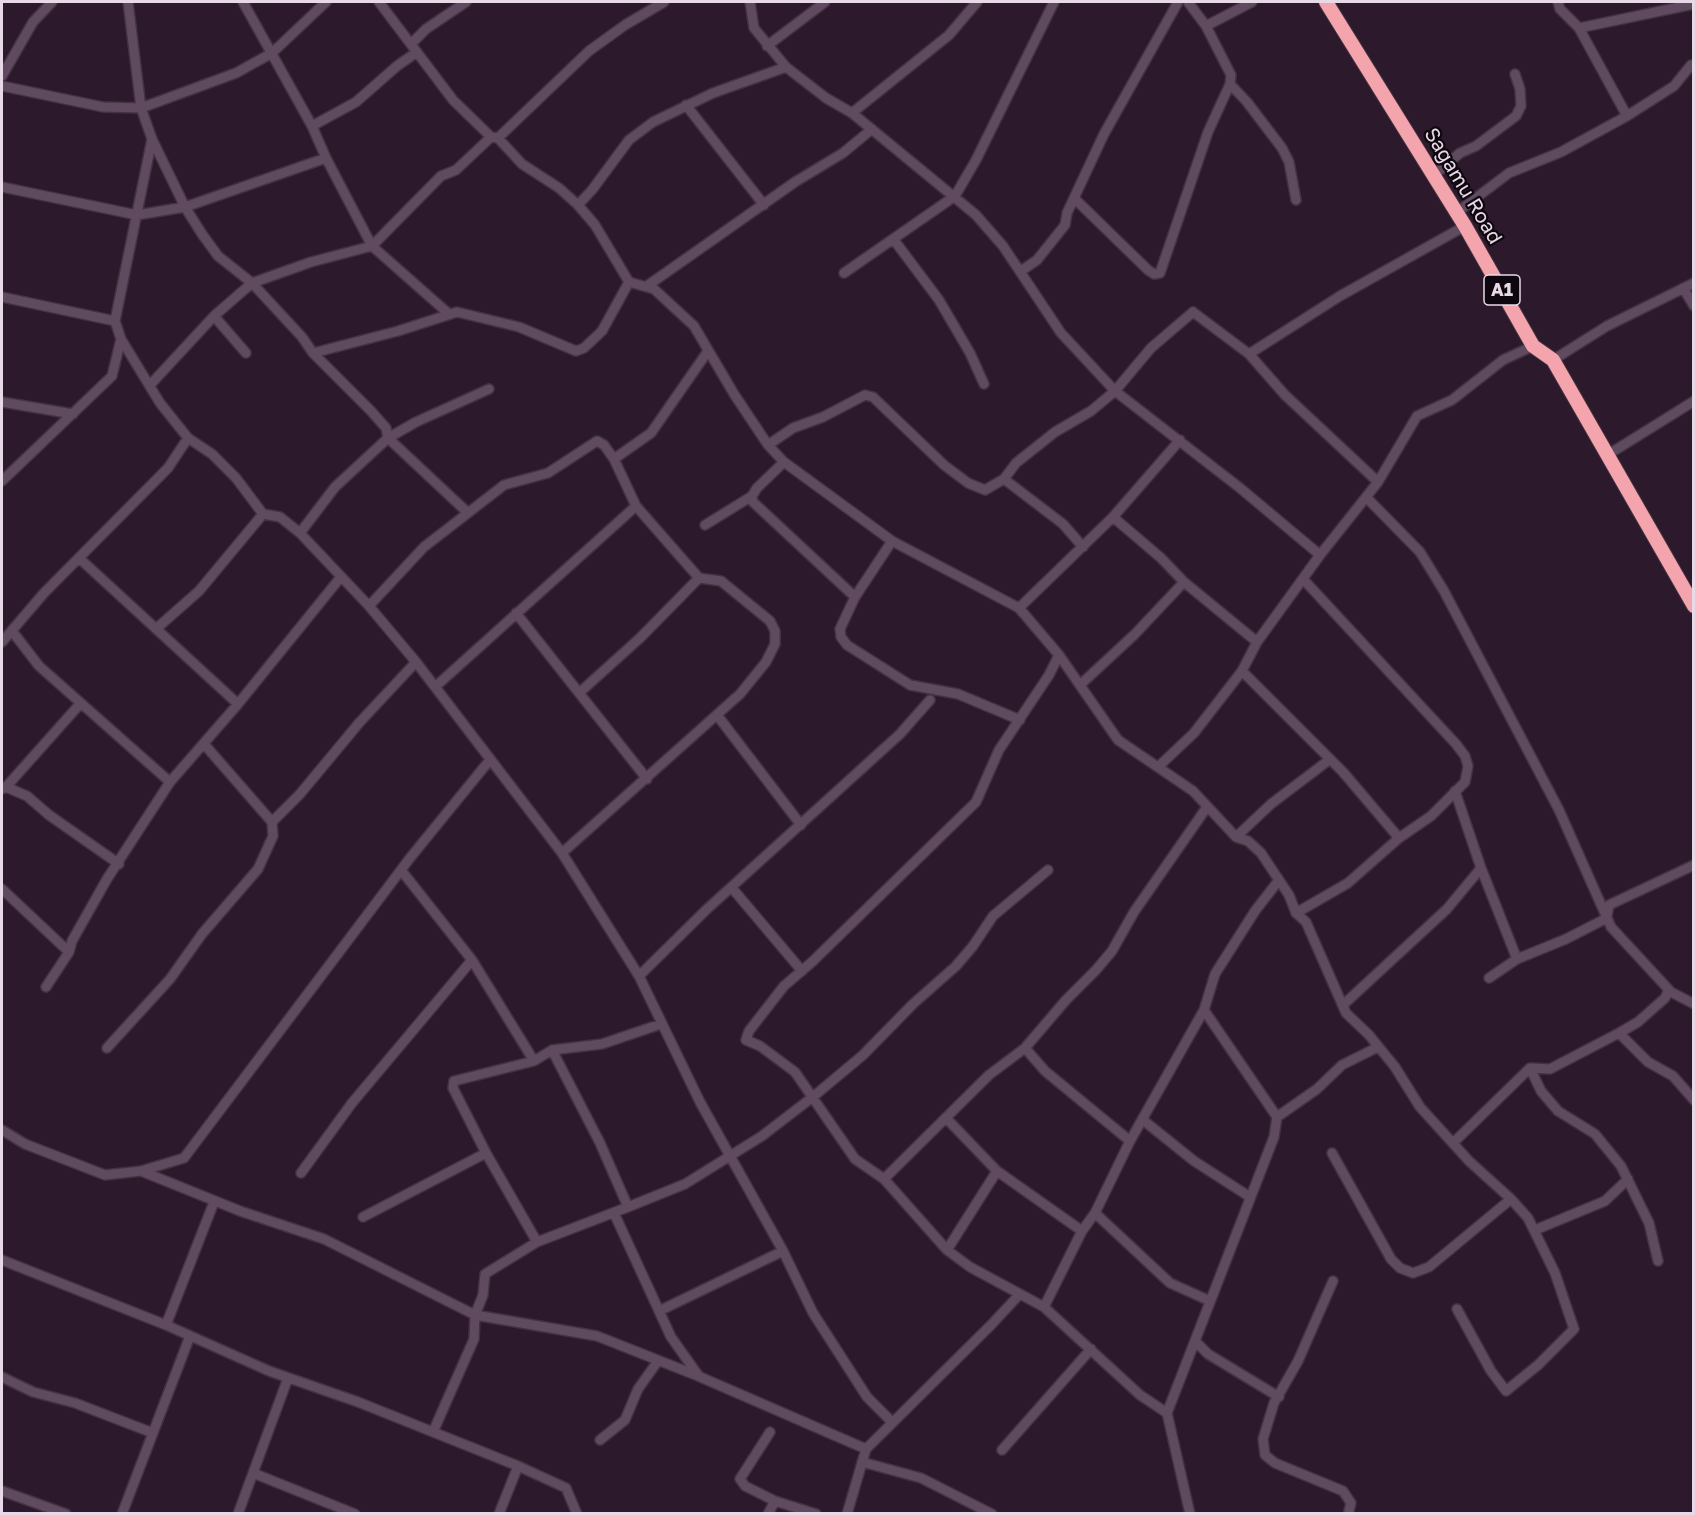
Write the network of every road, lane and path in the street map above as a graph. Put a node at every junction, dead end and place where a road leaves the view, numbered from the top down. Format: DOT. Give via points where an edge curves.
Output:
graph roads {
  1 [pos="52,2"];
  2 [pos="128,2"];
  3 [pos="243,2"];
  4 [pos="326,2"];
  5 [pos="379,2"];
  6 [pos="466,2"];
  7 [pos="664,2"];
  8 [pos="750,2"];
  9 [pos="825,2"];
  10 [pos="964,2"];
  11 [pos="1054,2"];
  12 [pos="1178,2"];
  13 [pos="1188,2"];
  14 [pos="1252,2"];
  15 [pos="1326,2"];
  16 [pos="1558,2"];
  17 [pos="1694,4"];
  18 [pos="975,5"];
  19 [pos="1206,26"];
  20 [pos="1579,28"];
  21 [pos="411,44"];
  22 [pos="767,46"];
  23 [pos="417,52"];
  24 [pos="272,53"];
  25 [pos="1691,65"];
  26 [pos="786,67"];
  27 [pos="1515,74"];
  28 [pos="2,75"];
  29 [pos="1230,84"];
  30 [pos="2,86"];
  31 [pos="686,105"];
  32 [pos="141,108"];
  33 [pos="852,113"];
  34 [pos="1627,116"];
  35 [pos="312,126"];
  36 [pos="872,129"];
  37 [pos="494,138"];
  38 [pos="152,139"];
  39 [pos="326,158"];
  40 [pos="1434,175"];
  41 [pos="2,187"];
  42 [pos="955,196"];
  43 [pos="1074,199"];
  44 [pos="1296,200"];
  45 [pos="578,205"];
  46 [pos="764,205"];
  47 [pos="185,207"];
  48 [pos="1456,213"];
  49 [pos="137,215"];
  50 [pos="1465,226"];
  51 [pos="894,240"];
  52 [pos="372,246"];
  53 [pos="1021,271"];
  54 [pos="844,273"];
  55 [pos="629,282"];
  56 [pos="252,283"];
  57 [pos="1694,283"];
  58 [pos="647,286"];
  59 [pos="1683,288"];
  60 [pos="2,297"];
  61 [pos="1694,306"];
  62 [pos="449,314"];
  63 [pos="214,316"];
  64 [pos="115,321"];
  65 [pos="121,339"];
  66 [pos="1533,346"];
  67 [pos="708,351"];
  68 [pos="313,352"];
  69 [pos="246,353"];
  70 [pos="1249,354"];
  71 [pos="1552,360"];
  72 [pos="151,384"];
  73 [pos="984,384"];
  74 [pos="489,389"];
  75 [pos="1115,391"];
  76 [pos="1694,401"];
  77 [pos="2,402"];
  78 [pos="73,414"];
  79 [pos="188,438"];
  80 [pos="388,438"];
  81 [pos="1180,440"];
  82 [pos="768,445"];
  83 [pos="1609,454"];
  84 [pos="614,459"];
  85 [pos="784,462"];
  86 [pos="1004,479"];
  87 [pos="2,481"];
  88 [pos="1378,482"];
  89 [pos="752,496"];
  90 [pos="1366,497"];
  91 [pos="636,506"];
  92 [pos="467,512"];
  93 [pos="263,514"];
  94 [pos="1113,517"];
  95 [pos="705,525"];
  96 [pos="300,533"];
  97 [pos="892,541"];
  98 [pos="1083,547"];
  99 [pos="1320,555"];
  100 [pos="79,558"];
  101 [pos="340,578"];
  102 [pos="699,578"];
  103 [pos="1303,579"];
  104 [pos="1184,582"];
  105 [pos="855,597"];
  106 [pos="369,606"];
  107 [pos="1694,606"];
  108 [pos="1019,608"];
  109 [pos="516,613"];
  110 [pos="157,628"];
  111 [pos="12,631"];
  112 [pos="2,642"];
  113 [pos="1257,642"];
  114 [pos="1059,655"];
  115 [pos="416,662"];
  116 [pos="1242,670"];
  117 [pos="1080,685"];
  118 [pos="435,687"];
  119 [pos="579,693"];
  120 [pos="930,700"];
  121 [pos="80,704"];
  122 [pos="238,704"];
  123 [pos="717,716"];
  124 [pos="1020,720"];
  125 [pos="204,744"];
  126 [pos="1329,760"];
  127 [pos="489,761"];
  128 [pos="1158,767"];
  129 [pos="647,779"];
  130 [pos="170,782"];
  131 [pos="4,788"];
  132 [pos="1455,791"];
  133 [pos="1207,807"];
  134 [pos="272,822"];
  135 [pos="801,825"];
  136 [pos="1236,837"];
  137 [pos="1399,838"];
  138 [pos="562,853"];
  139 [pos="119,864"];
  140 [pos="1694,865"];
  141 [pos="1481,868"];
  142 [pos="401,870"];
  143 [pos="1048,870"];
  144 [pos="1279,880"];
  145 [pos="732,888"];
  146 [pos="2,889"];
  147 [pos="1296,913"];
  148 [pos="1606,918"];
  149 [pos="69,952"];
  150 [pos="1517,959"];
  151 [pos="472,960"];
  152 [pos="802,971"];
  153 [pos="639,976"];
  154 [pos="1489,978"];
  155 [pos="46,987"];
  156 [pos="1671,992"];
  157 [pos="1694,1004"];
  158 [pos="1343,1005"];
  159 [pos="1204,1010"];
  160 [pos="661,1024"];
  161 [pos="1619,1033"];
  162 [pos="1378,1047"];
  163 [pos="107,1048"];
  164 [pos="1025,1048"];
  165 [pos="552,1050"];
  166 [pos="534,1061"];
  167 [pos="1530,1068"];
  168 [pos="814,1096"];
  169 [pos="1694,1100"];
  170 [pos="1277,1118"];
  171 [pos="947,1119"];
  172 [pos="1143,1120"];
  173 [pos="2,1130"];
  174 [pos="1130,1142"];
  175 [pos="1453,1143"];
  176 [pos="486,1153"];
  177 [pos="1332,1153"];
  178 [pos="730,1155"];
  179 [pos="141,1171"];
  180 [pos="997,1171"];
  181 [pos="300,1173"];
  182 [pos="884,1179"];
  183 [pos="1628,1179"];
  184 [pos="1251,1197"];
  185 [pos="1511,1199"];
  186 [pos="214,1202"];
  187 [pos="628,1207"];
  188 [pos="614,1213"];
  189 [pos="1095,1213"];
  190 [pos="363,1217"];
  191 [pos="1535,1230"];
  192 [pos="1082,1231"];
  193 [pos="537,1242"];
  194 [pos="947,1250"];
  195 [pos="783,1251"];
  196 [pos="2,1260"];
  197 [pos="1658,1261"];
  198 [pos="1333,1281"];
  199 [pos="1019,1295"];
  200 [pos="1210,1301"];
  201 [pos="1044,1307"];
  202 [pos="1456,1309"];
  203 [pos="659,1311"];
  204 [pos="475,1315"];
  205 [pos="166,1325"];
  206 [pos="190,1336"];
  207 [pos="1195,1341"];
  208 [pos="1091,1349"];
  209 [pos="658,1361"];
  210 [pos="698,1376"];
  211 [pos="2,1377"];
  212 [pos="288,1378"];
  213 [pos="1279,1397"];
  214 [pos="1167,1413"];
  215 [pos="892,1422"];
  216 [pos="433,1432"];
  217 [pos="770,1432"];
  218 [pos="153,1433"];
  219 [pos="600,1440"];
  220 [pos="866,1449"];
  221 [pos="1002,1450"];
  222 [pos="862,1462"];
  223 [pos="518,1466"];
  224 [pos="253,1473"];
  225 [pos="2,1491"];
  226 [pos="775,1501"];
  227 [pos="1349,1511"];
  228 [pos="66,1514"];
  229 [pos="122,1514"];
  230 [pos="238,1514"];
  231 [pos="355,1514"];
  232 [pos="499,1514"];
  233 [pos="577,1514"];
  234 [pos="768,1514"];
  235 [pos="816,1514"];
  236 [pos="847,1514"];
  237 [pos="992,1514"];
  238 [pos="1190,1514"];
  1 -- 28 [label="street" via="33,22"];
  2 -- 32 [label="street"];
  3 -- 24 [label="street"];
  4 -- 24 [label="street"];
  5 -- 21 [label="street"];
  6 -- 21 [label="street"];
  7 -- 37 [label="street" via="589,51"];
  8 -- 22 [label="street" via="754,28"];
  9 -- 22 [label="street"];
  10 -- 18 [label="street"];
  11 -- 42 [label="street"];
  12 -- 43 [label="street" via="1104,134"];
  13 -- 19 [label="street"];
  14 -- 19 [label="street"];
  15 -- 40 [label="highway, Sagamu Road / A1"];
  16 -- 20 [label="street"];
  17 -- 20 [label="street"];
  18 -- 33 [label="street" via="949,34"];
  19 -- 29 [label="street" via="1228,66"];
  20 -- 34 [label="street"];
  21 -- 23 [label="street"];
  22 -- 26 [label="street"];
  23 -- 35 [label="street" via="356,102"];
  23 -- 37 [label="street" via="453,100"];
  24 -- 32 [label="street" via="236,73"];
  24 -- 35 [label="street"];
  25 -- 34 [label="street" via="1674,86"];
  26 -- 31 [label="street"];
  26 -- 33 [label="street"];
  27 -- 40 [label="street" via="1521,106 1516,116"];
  29 -- 43 [label="street" via="1208,132 1160,273 1148,270"];
  29 -- 44 [label="street" via="1282,148 1289,162"];
  30 -- 32 [label="street" via="103,107"];
  31 -- 45 [label="street" via="652,122 629,141"];
  31 -- 46 [label="street"];
  32 -- 38 [label="street"];
  33 -- 36 [label="street"];
  34 -- 48 [label="street" via="1561,152 1509,173"];
  35 -- 39 [label="street"];
  36 -- 42 [label="street"];
  36 -- 46 [label="street"];
  37 -- 45 [label="street"];
  37 -- 52 [label="street" via="456,170 441,176"];
  38 -- 47 [label="street"];
  38 -- 49 [label="street"];
  39 -- 47 [label="street"];
  39 -- 52 [label="street"];
  40 -- 48 [label="highway, Sagamu Road / A1"];
  41 -- 49 [label="street"];
  42 -- 51 [label="street"];
  42 -- 53 [label="street" via="976,214"];
  43 -- 53 [label="street" via="1065,225 1037,260"];
  45 -- 55 [label="street" via="595,225"];
  46 -- 58 [label="street"];
  47 -- 49 [label="street"];
  47 -- 56 [label="street" via="218,256"];
  48 -- 50 [label="highway, Sagamu Road / A1"];
  49 -- 64 [label="street"];
  50 -- 66 [label="highway, Sagamu Road / A1"];
  50 -- 70 [label="street" via="1340,296"];
  51 -- 54 [label="street"];
  51 -- 73 [label="street" via="939,300"];
  52 -- 56 [label="street"];
  52 -- 62 [label="street"];
  53 -- 75 [label="street" via="1061,333"];
  55 -- 58 [label="street"];
  55 -- 62 [label="street" via="602,331 576,351 519,327 466,313"];
  56 -- 63 [label="street"];
  56 -- 68 [label="street"];
  57 -- 59 [label="street"];
  58 -- 67 [label="street" via="694,326"];
  59 -- 61 [label="street"];
  59 -- 71 [label="street" via="1607,326"];
  60 -- 64 [label="street"];
  62 -- 68 [label="street"];
  63 -- 69 [label="street"];
  63 -- 72 [label="street"];
  64 -- 65 [label="street"];
  65 -- 72 [label="street"];
  65 -- 78 [label="street" via="109,382"];
  66 -- 71 [label="highway, Sagamu Road / A1"];
  66 -- 88 [label="street" via="1503,360 1452,400 1417,416"];
  67 -- 82 [label="street"];
  67 -- 84 [label="street" via="651,433"];
  68 -- 80 [label="street" via="371,411 386,429"];
  70 -- 75 [label="street" via="1193,312 1151,348"];
  70 -- 88 [label="street" via="1285,395"];
  71 -- 83 [label="highway, Sagamu Road / A1"];
  72 -- 79 [label="street" via="160,404"];
  74 -- 80 [label="street"];
  75 -- 81 [label="street"];
  75 -- 86 [label="street" via="1055,432 1016,463"];
  76 -- 83 [label="street"];
  77 -- 78 [label="street"];
  78 -- 87 [label="street"];
  79 -- 93 [label="street" via="212,454 236,478"];
  79 -- 100 [label="street" via="168,468"];
  80 -- 92 [label="street"];
  80 -- 96 [label="street" via="335,487"];
  81 -- 94 [label="street"];
  81 -- 99 [label="street"];
  82 -- 85 [label="street"];
  82 -- 86 [label="street" via="793,428 865,395 873,397 968,483 985,490"];
  83 -- 107 [label="highway, Sagamu Road / A1"];
  84 -- 91 [label="street"];
  84 -- 92 [label="street" via="597,441 548,473 504,485"];
  85 -- 89 [label="street"];
  85 -- 97 [label="street"];
  86 -- 98 [label="street" via="1063,524"];
  88 -- 90 [label="street"];
  89 -- 95 [label="street"];
  89 -- 105 [label="street" via="753,502"];
  90 -- 99 [label="street"];
  90 -- 148 [label="street" via="1420,552 1444,591 1559,810"];
  91 -- 102 [label="street"];
  91 -- 109 [label="street"];
  92 -- 106 [label="street" via="424,547"];
  93 -- 96 [label="street" via="280,517"];
  93 -- 110 [label="street" via="199,591"];
  94 -- 98 [label="street"];
  94 -- 104 [label="street"];
  96 -- 101 [label="street"];
  97 -- 105 [label="street"];
  97 -- 108 [label="street"];
  98 -- 108 [label="street"];
  99 -- 103 [label="street"];
  100 -- 110 [label="street"];
  100 -- 111 [label="street"];
  101 -- 106 [label="street"];
  101 -- 122 [label="street"];
  102 -- 119 [label="street"];
  102 -- 123 [label="street" via="721,581 770,621 775,631 775,644 766,662"];
  103 -- 113 [label="street"];
  103 -- 132 [label="street" via="1461,750 1467,774"];
  104 -- 113 [label="street"];
  104 -- 117 [label="street"];
  105 -- 124 [label="street" via="840,629 840,637 847,645 910,685 958,694"];
  106 -- 115 [label="street"];
  108 -- 114 [label="street"];
  109 -- 118 [label="street"];
  109 -- 119 [label="street"];
  110 -- 122 [label="street"];
  111 -- 112 [label="street"];
  111 -- 121 [label="street" via="39,666"];
  113 -- 116 [label="street"];
  114 -- 117 [label="street"];
  114 -- 124 [label="street"];
  115 -- 118 [label="street"];
  115 -- 134 [label="street"];
  116 -- 126 [label="street"];
  116 -- 128 [label="street" via="1194,733"];
  117 -- 128 [label="street" via="1118,740"];
  118 -- 127 [label="street"];
  119 -- 129 [label="street"];
  120 -- 135 [label="street" via="900,734"];
  121 -- 130 [label="street"];
  121 -- 131 [label="street"];
  122 -- 125 [label="street"];
  123 -- 129 [label="street"];
  123 -- 135 [label="street"];
  124 -- 152 [label="street" via="999,750 976,802"];
  125 -- 130 [label="street"];
  125 -- 134 [label="street"];
  126 -- 136 [label="street" via="1271,804"];
  126 -- 137 [label="street"];
  127 -- 138 [label="street"];
  127 -- 142 [label="street"];
  128 -- 133 [label="street" via="1193,791"];
  129 -- 138 [label="street"];
  130 -- 139 [label="street"];
  131 -- 139 [label="street" via="27,796"];
  132 -- 137 [label="street" via="1431,816"];
  132 -- 141 [label="street"];
  133 -- 136 [label="street"];
  133 -- 164 [label="street" via="1134,912 1112,951"];
  134 -- 163 [label="street" via="273,836 258,869 202,934 170,979"];
  135 -- 145 [label="street"];
  136 -- 144 [label="street" via="1255,847"];
  137 -- 147 [label="street" via="1348,883"];
  138 -- 153 [label="street"];
  139 -- 149 [label="street" via="107,879"];
  140 -- 148 [label="street" via="1609,904"];
  141 -- 150 [label="street"];
  141 -- 158 [label="street" via="1447,909"];
  142 -- 151 [label="street"];
  142 -- 179 [label="street" via="184,1158"];
  143 -- 168 [label="street" via="993,916 956,966"];
  144 -- 147 [label="street"];
  144 -- 159 [label="street" via="1215,974"];
  145 -- 152 [label="street"];
  145 -- 153 [label="street"];
  146 -- 149 [label="street"];
  147 -- 158 [label="street" via="1306,922"];
  148 -- 150 [label="street"];
  148 -- 156 [label="street"];
  149 -- 155 [label="street"];
  150 -- 154 [label="street"];
  151 -- 166 [label="street"];
  151 -- 181 [label="street" via="352,1103"];
  152 -- 168 [label="street" via="784,986 746,1040 795,1072"];
  153 -- 160 [label="street"];
  156 -- 157 [label="street"];
  156 -- 161 [label="street" via="1638,1022"];
  158 -- 162 [label="street" via="1346,1014"];
  159 -- 170 [label="street"];
  159 -- 172 [label="street"];
  160 -- 165 [label="street" via="602,1044"];
  160 -- 178 [label="street"];
  161 -- 167 [label="street" via="1550,1069"];
  161 -- 169 [label="street" via="1648,1062 1673,1076"];
  162 -- 170 [label="street" via="1342,1065"];
  162 -- 175 [label="street" via="1420,1107"];
  164 -- 171 [label="street" via="989,1075"];
  164 -- 174 [label="street" via="1045,1071"];
  165 -- 166 [label="street"];
  165 -- 187 [label="street"];
  166 -- 176 [label="street" via="454,1081 453,1088"];
  167 -- 175 [label="street"];
  167 -- 183 [label="street" via="1541,1091 1558,1111 1595,1134"];
  168 -- 178 [label="street"];
  168 -- 182 [label="street" via="855,1159"];
  170 -- 184 [label="street" via="1274,1137"];
  171 -- 180 [label="street"];
  171 -- 182 [label="street"];
  172 -- 174 [label="street"];
  172 -- 184 [label="street" via="1194,1161"];
  173 -- 179 [label="street" via="25,1144 105,1175"];
  174 -- 189 [label="street"];
  175 -- 185 [label="street"];
  176 -- 190 [label="street"];
  176 -- 193 [label="street"];
  177 -- 185 [label="street" via="1391,1259 1413,1273 1429,1267"];
  178 -- 187 [label="street" via="685,1184"];
  178 -- 195 [label="street"];
  179 -- 186 [label="street"];
  180 -- 192 [label="street"];
  180 -- 194 [label="street"];
  182 -- 194 [label="street"];
  183 -- 191 [label="street" via="1605,1201"];
  183 -- 197 [label="street" via="1649,1223"];
  184 -- 200 [label="street"];
  185 -- 191 [label="street"];
  186 -- 204 [label="street" via="324,1239"];
  186 -- 205 [label="street"];
  187 -- 188 [label="street"];
  188 -- 193 [label="street"];
  188 -- 203 [label="street"];
  189 -- 192 [label="street"];
  189 -- 200 [label="street" via="1170,1283"];
  191 -- 202 [label="street" via="1574,1329 1506,1391"];
  192 -- 201 [label="street"];
  193 -- 204 [label="street" via="485,1274 483,1295"];
  194 -- 199 [label="street"];
  195 -- 203 [label="street"];
  195 -- 215 [label="street" via="813,1313 843,1362 867,1397"];
  196 -- 205 [label="street"];
  198 -- 213 [label="street"];
  199 -- 201 [label="street"];
  199 -- 215 [label="street"];
  200 -- 207 [label="street"];
  201 -- 208 [label="street"];
  203 -- 210 [label="street"];
  204 -- 209 [label="street" via="597,1336"];
  204 -- 216 [label="street" via="474,1339"];
  205 -- 206 [label="street"];
  206 -- 212 [label="street"];
  206 -- 218 [label="street"];
  207 -- 213 [label="street" via="1208,1354"];
  207 -- 214 [label="street"];
  208 -- 214 [label="street" via="1140,1395"];
  208 -- 221 [label="street"];
  209 -- 210 [label="street"];
  209 -- 219 [label="street" via="638,1389 625,1420"];
  210 -- 220 [label="street"];
  211 -- 218 [label="street" via="33,1392 75,1403"];
  212 -- 216 [label="street"];
  212 -- 224 [label="street"];
  213 -- 227 [label="street" via="1263,1431 1265,1455 1275,1463 1344,1491 1351,1503"];
  214 -- 238 [label="street"];
  215 -- 220 [label="street"];
  216 -- 223 [label="street"];
  217 -- 226 [label="street" via="740,1479 745,1486"];
  218 -- 229 [label="street"];
  220 -- 222 [label="street"];
  222 -- 236 [label="street"];
  222 -- 237 [label="street" via="921,1478"];
  223 -- 232 [label="street"];
  223 -- 233 [label="street" via="566,1488"];
  224 -- 230 [label="street"];
  224 -- 231 [label="street"];
  225 -- 228 [label="street"];
  226 -- 234 [label="street"];
  226 -- 235 [label="street"];
}
